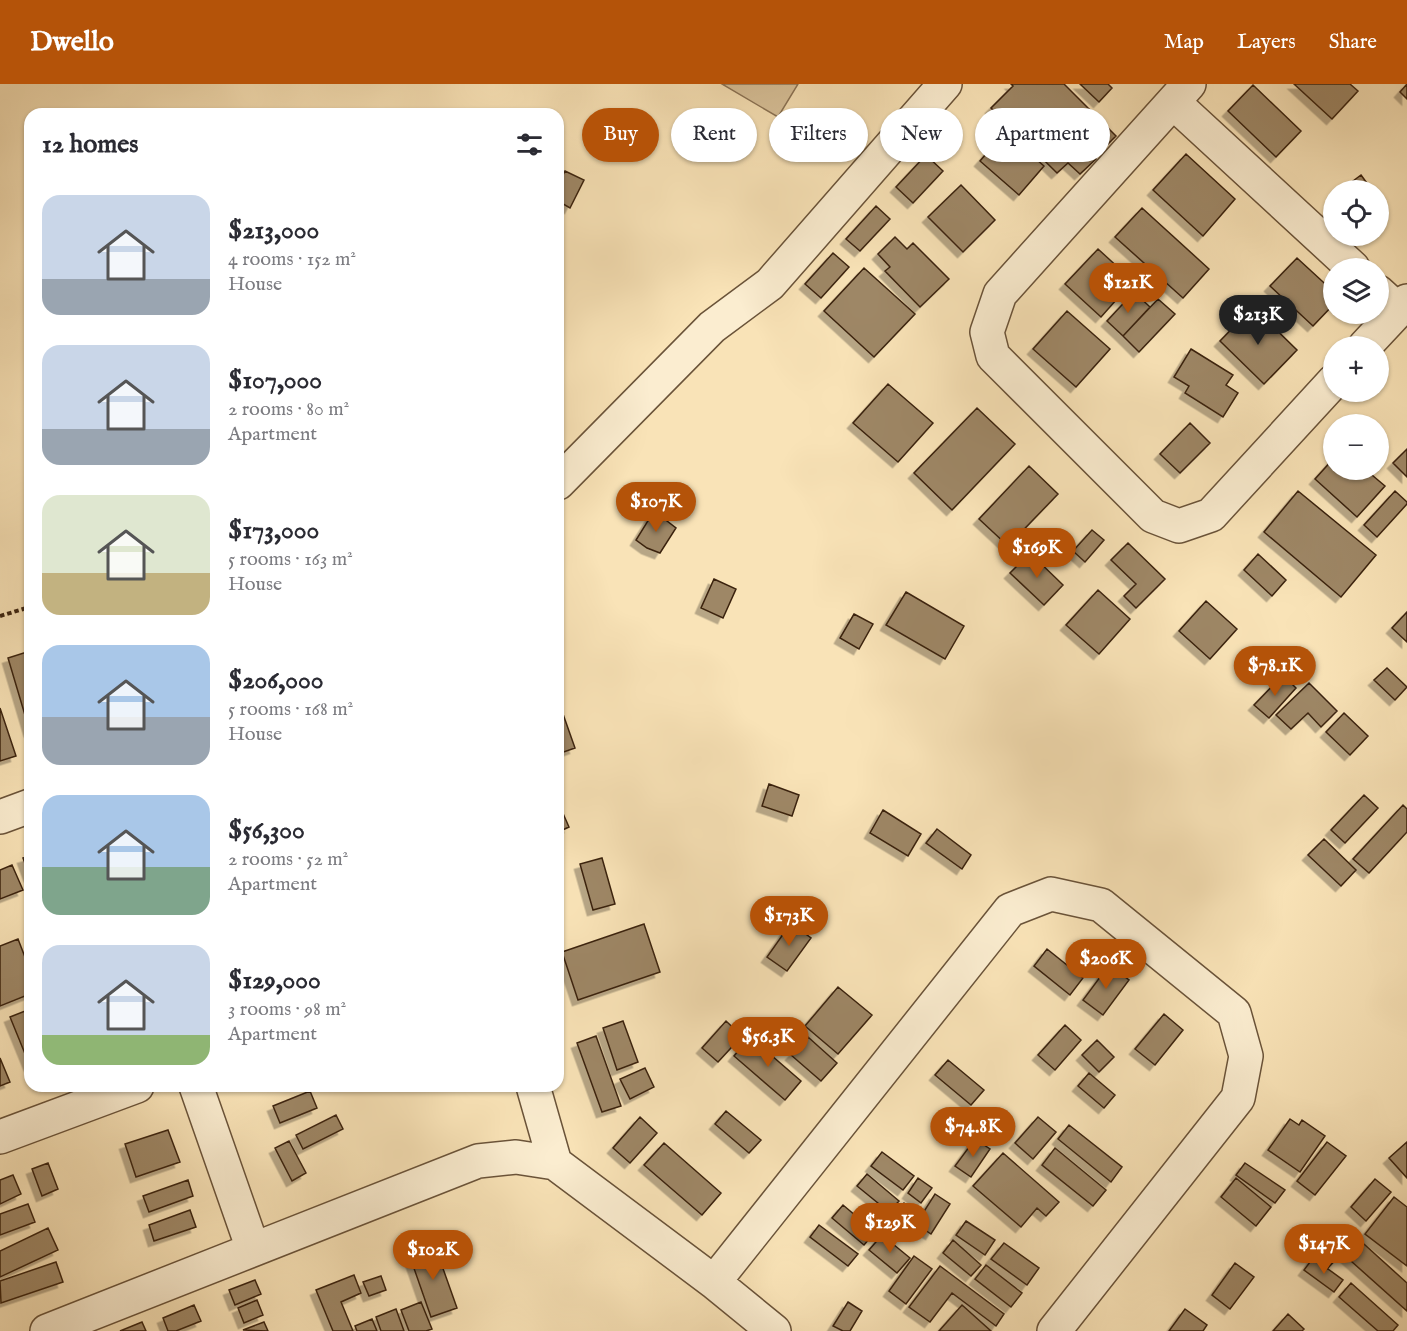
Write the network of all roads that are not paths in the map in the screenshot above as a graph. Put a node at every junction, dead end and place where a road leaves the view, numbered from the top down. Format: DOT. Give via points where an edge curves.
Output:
graph roads {
  1 [pos="945,84"];
  2 [pos="1181,93"];
  3 [pos="1343,258"];
  4 [pos="1395,301"];
  5 [pos="1372,336"];
  6 [pos="1323,393"];
  7 [pos="564,477"];
  8 [pos="24,808"];
  9 [pos="0,817"];
  10 [pos="121,1092"];
  11 [pos="198,1092"];
  12 [pos="535,1092"];
  13 [pos="0,1137"];
  14 [pos="555,1163"];
  15 [pos="253,1250"];
  16 [pos="714,1282"];
  17 [pos="46,1331"];
  18 [pos="774,1331"];
  19 [pos="1054,1331"];
  1 -- 7 [label="street" via="770,284 712,327"];
  2 -- 3 [label="street"];
  2 -- 6 [label="street" via="1000,294 987,332 993,356 1153,516 1179,526 1211,515"];
  4 -- 5 [label="street"];
  8 -- 9 [label="street"];
  10 -- 13 [label="street"];
  11 -- 15 [label="street"];
  12 -- 14 [label="street"];
  14 -- 15 [label="street" via="516,1157 478,1161"];
  14 -- 16 [label="street"];
  15 -- 17 [label="street"];
  16 -- 18 [label="street"];
  16 -- 19 [label="street" via="1010,910 1051,894 1101,905 1234,1013 1246,1056 1238,1098"];
}
